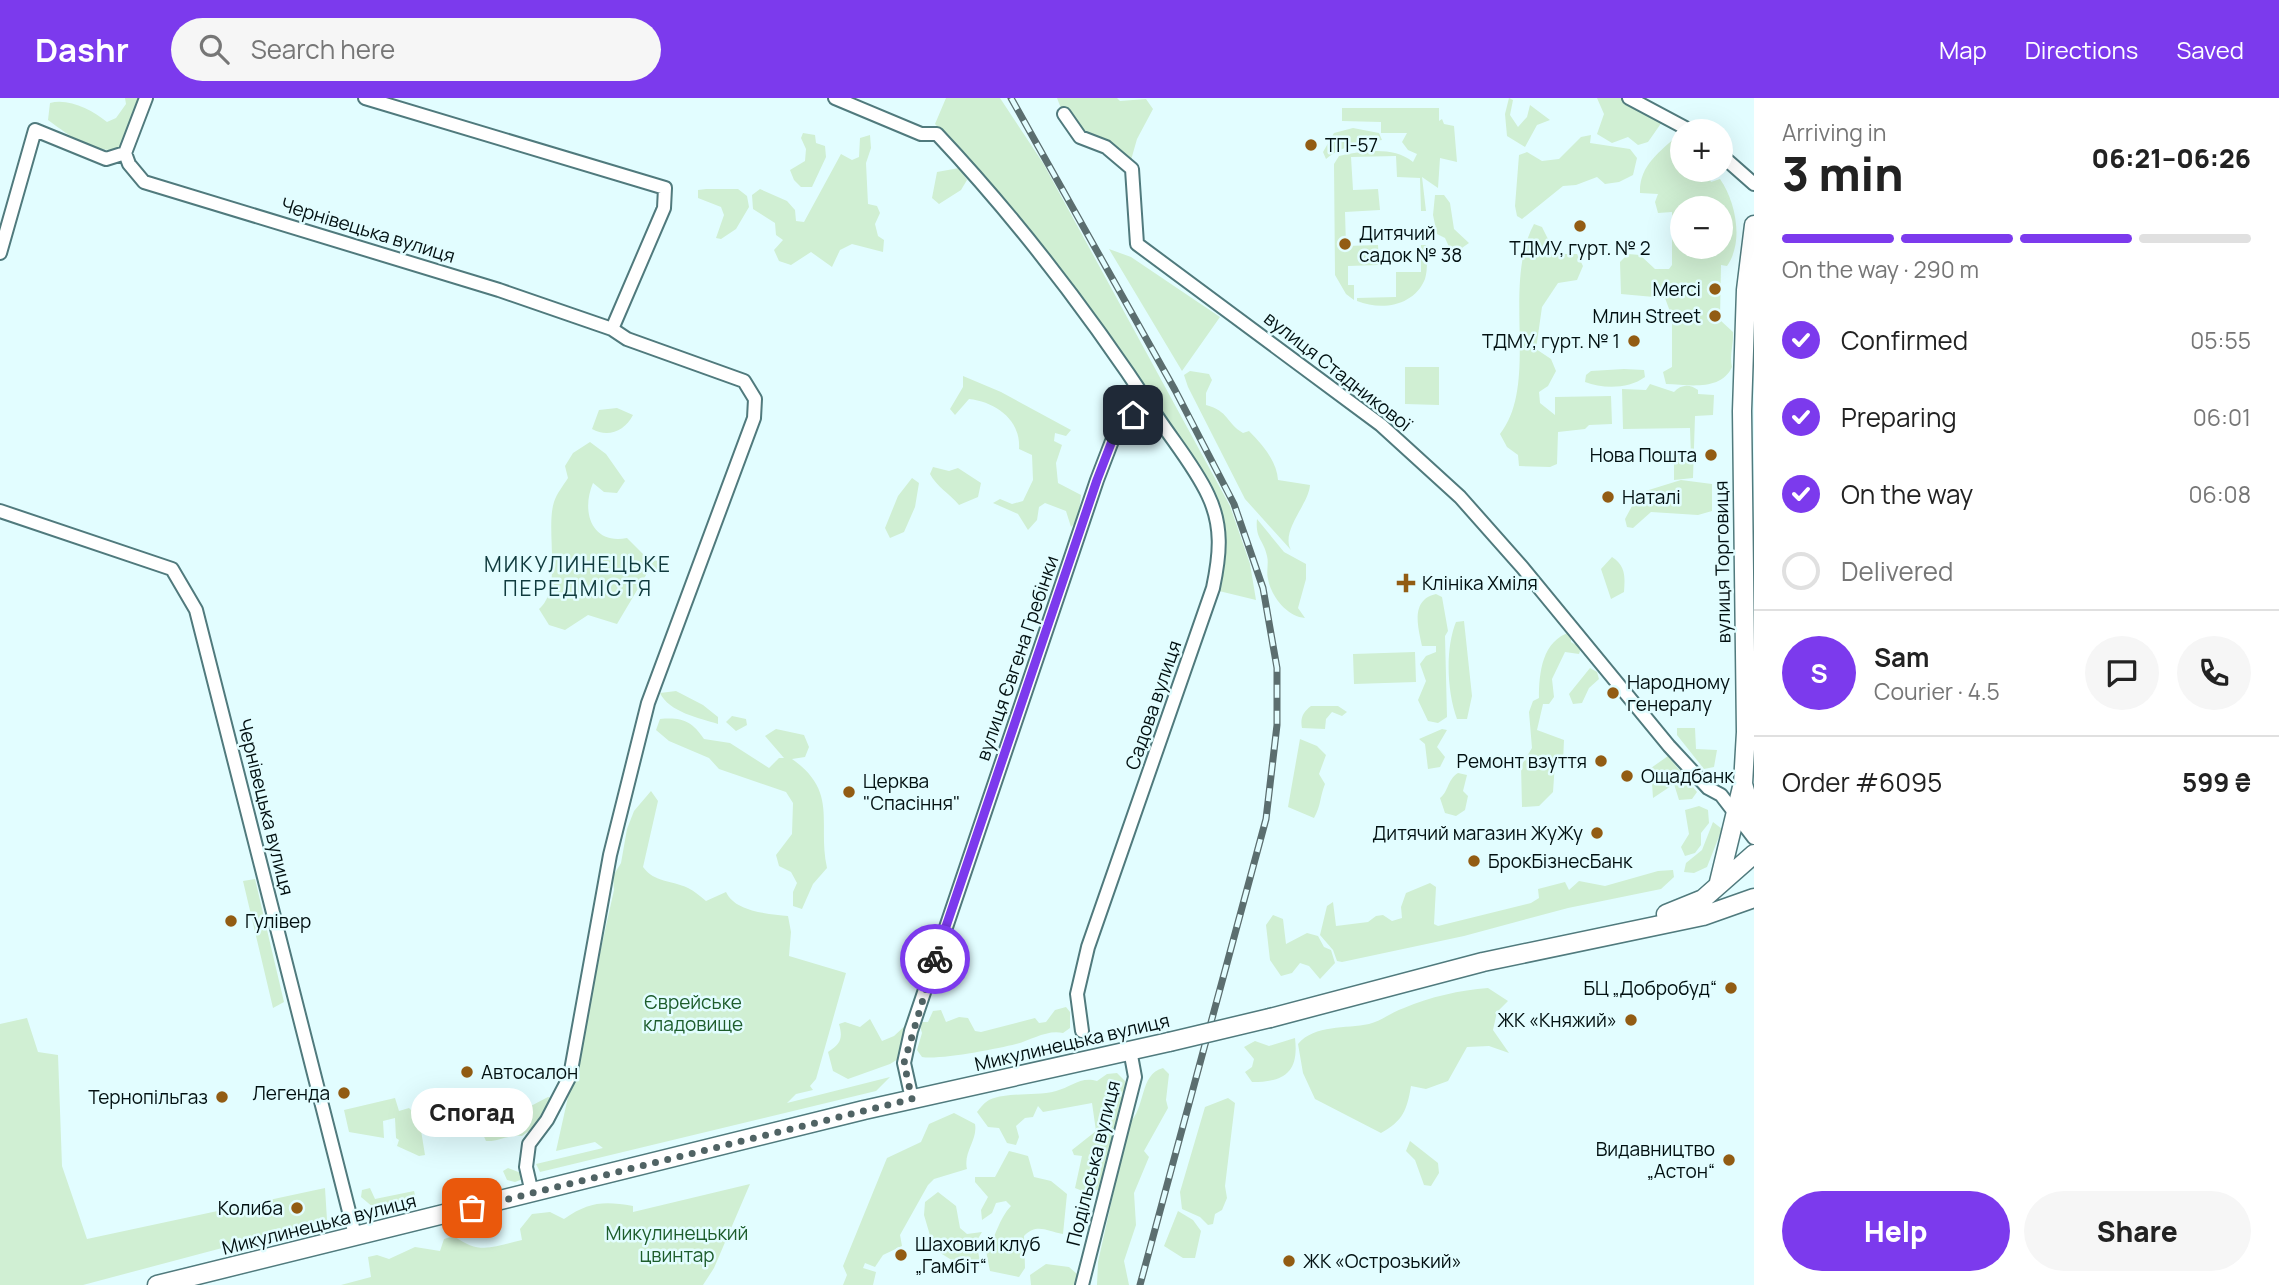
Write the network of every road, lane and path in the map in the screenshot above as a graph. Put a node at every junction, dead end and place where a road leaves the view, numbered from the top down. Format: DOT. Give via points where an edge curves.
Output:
graph roads {
  1 [pos="146,98"];
  2 [pos="365,98"];
  3 [pos="835,98"];
  4 [pos="1629,98"];
  5 [pos="1064,114"];
  6 [pos="1670,120"];
  7 [pos="125,153"];
  8 [pos="1733,165"];
  9 [pos="1754,184"];
  10 [pos="1754,225"];
  11 [pos="0,253"];
  12 [pos="612,330"];
  13 [pos="1148,403"];
  14 [pos="0,511"];
  15 [pos="1746,732"];
  16 [pos="1754,758"];
  17 [pos="1743,784"];
  18 [pos="1737,815"];
  19 [pos="1754,822"];
  20 [pos="1754,838"];
  21 [pos="1754,854"];
  22 [pos="1716,890"];
  23 [pos="1754,898"];
  24 [pos="1754,906"];
  25 [pos="1703,916"];
  26 [pos="1620,932"];
  27 [pos="1082,1031"];
  28 [pos="1129,1050"];
  29 [pos="912,1099"];
  30 [pos="532,1193"];
  31 [pos="355,1236"];
  32 [pos="157,1285"];
  33 [pos="1083,1285"];
  1 -- 7 [label="street"];
  2 -- 12 [label="street" via="665,188 664,208"];
  3 -- 13 [label="street, Садова вулиця" via="921,134 937,134 1114,350"];
  4 -- 6 [label="street"];
  5 -- 18 [label="street, вулиця Стадникової" via="1080,137 1106,146 1132,169 1137,244 1381,425 1460,497 1669,746"];
  7 -- 11 [label="street" via="106,159 35,130"];
  7 -- 12 [label="street, Чернівецька вулиця" via="144,182 499,289"];
  8 -- 9 [label="street"];
  10 -- 15 [label="main road, вулиця Торговиця" via="1742,398"];
  12 -- 30 [label="street, Чернівецька вулиця" via="744,382 755,399 754,418 648,703 610,855 570,1076 552,1113 529,1143 526,1167"];
  13 -- 27 [label="street, Садова вулиця" via="1208,495 1221,544 1201,627 1088,947 1076,994"];
  13 -- 29 [label="street, вулиця Євгена Гребінки" via="1117,428 1088,506 911,1031 904,1063"];
  14 -- 31 [label="street, Чернівецька вулиця" via="172,569 196,610"];
  15 -- 16 [label="main road, вулиця Торговиця"];
  15 -- 17 [label="main road, вулиця Торговиця"];
  17 -- 18 [label="main road"];
  17 -- 19 [label="main road, вулиця Торговиця"];
  18 -- 20 [label="street, вулиця Стадникової"];
  18 -- 22 [label="main road"];
  21 -- 22 [label="main road, Микулинецька вулиця"];
  22 -- 26 [label="main road, Микулинецька вулиця" via="1695,904"];
  23 -- 25 [label="main road, Микулинецька вулиця"];
  24 -- 25 [label="main road"];
  25 -- 26 [label="main road, Микулинецька вулиця"];
  26 -- 28 [label="main road, Микулинецька вулиця, bridge"];
  28 -- 29 [label="main road, Микулинецька вулиця"];
  28 -- 33 [label="street, Подільська вулиця" via="1135,1077"];
  29 -- 30 [label="main road, Микулинецька вулиця"];
  30 -- 31 [label="main road, Микулинецька вулиця"];
  31 -- 32 [label="main road, Микулинецька вулиця"];
}
